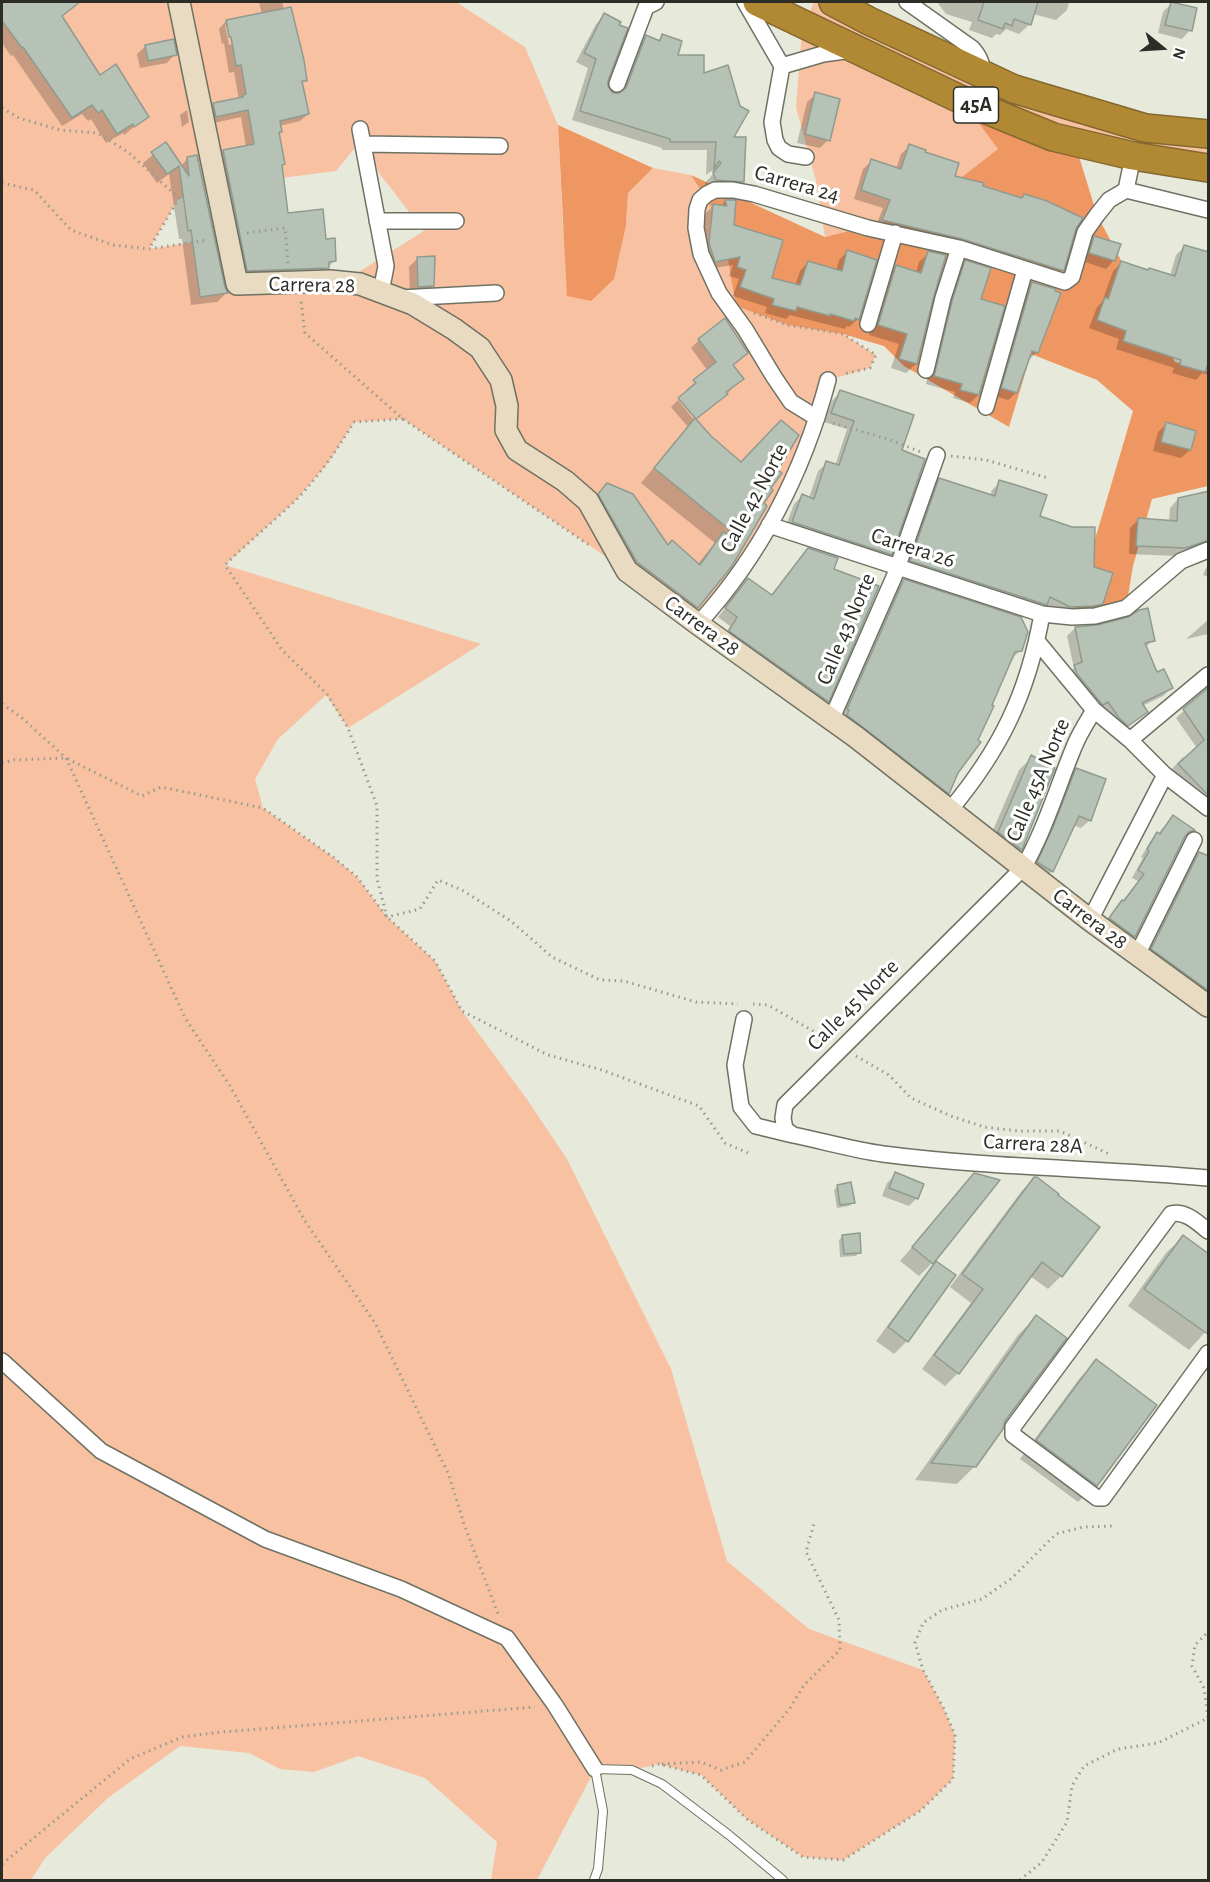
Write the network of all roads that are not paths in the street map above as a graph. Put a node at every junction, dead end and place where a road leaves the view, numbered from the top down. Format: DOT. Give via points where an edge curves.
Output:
graph roads {
  1 [pos="179,2"];
  2 [pos="745,2"];
  3 [pos="756,2"];
  4 [pos="833,2"];
  5 [pos="907,2"];
  6 [pos="649,3"];
  7 [pos="855,50"];
  8 [pos="782,66"];
  9 [pos="983,76"];
  10 [pos="617,84"];
  11 [pos="1209,134"];
  12 [pos="500,146"];
  13 [pos="1133,156"];
  14 [pos="806,157"];
  15 [pos="1209,168"];
  16 [pos="1126,190"];
  17 [pos="1209,210"];
  18 [pos="378,221"];
  19 [pos="456,221"];
  20 [pos="895,233"];
  21 [pos="959,248"];
  22 [pos="1025,270"];
  23 [pos="496,293"];
  24 [pos="389,295"];
  25 [pos="868,324"];
  26 [pos="926,370"];
  27 [pos="828,380"];
  28 [pos="986,407"];
  29 [pos="817,418"];
  30 [pos="937,455"];
  31 [pos="769,525"];
  32 [pos="1209,550"];
  33 [pos="896,567"];
  34 [pos="1042,614"];
  35 [pos="698,624"];
  36 [pos="1037,641"];
  37 [pos="1209,675"];
  38 [pos="1094,710"];
  39 [pos="832,718"];
  40 [pos="1130,740"];
  41 [pos="1165,775"];
  42 [pos="1209,808"];
  43 [pos="950,810"];
  44 [pos="1194,840"];
  45 [pos="1023,868"];
  46 [pos="1090,920"];
  47 [pos="1137,954"];
  48 [pos="1209,1006"];
  49 [pos="744,1019"];
  50 [pos="793,1135"];
  51 [pos="1209,1178"];
  52 [pos="1209,1230"];
  53 [pos="1209,1353"];
  54 [pos="2,1361"];
  55 [pos="595,1769"];
  56 [pos="594,1881"];
  57 [pos="783,1881"];
  1 -- 24 [label="street, Carrera 28" via="237,284 330,281 360,284"];
  2 -- 8 [label="street"];
  3 -- 7 [label="highway, 45A"];
  4 -- 9 [label="highway, 45A"];
  5 -- 9 [label="street" via="972,48 982,64"];
  6 -- 10 [label="street"];
  7 -- 8 [label="street"];
  7 -- 13 [label="highway, 45A" via="1053,137"];
  8 -- 14 [label="street" via="772,122 775,140 788,154"];
  9 -- 11 [label="highway, 45A" via="1146,128"];
  12 -- 18 [label="street" via="361,136"];
  13 -- 15 [label="highway, 45A"];
  13 -- 16 [label="street"];
  16 -- 17 [label="street"];
  16 -- 22 [label="street, Carrera 24" via="1109,200 1085,232 1072,277 1065,282"];
  18 -- 19 [label="street"];
  18 -- 24 [label="street"];
  20 -- 21 [label="street, Carrera 24"];
  20 -- 25 [label="street"];
  20 -- 29 [label="street, Carrera 24" via="733,190 716,190 700,200 696,228 701,254 718,293 791,402"];
  21 -- 22 [label="street, Carrera 24"];
  21 -- 26 [label="street"];
  22 -- 28 [label="street"];
  23 -- 24 [label="street"];
  24 -- 35 [label="street, Carrera 28" via="413,304 480,348 501,380 507,406 506,430 517,450 588,501 627,570"];
  27 -- 29 [label="street, Calle 42 Norte"];
  29 -- 31 [label="street, Calle 42 Norte" via="798,471"];
  30 -- 33 [label="street, Calle 43 Norte"];
  31 -- 33 [label="street, Carrera 26"];
  31 -- 35 [label="street, Calle 42 Norte" via="740,573"];
  32 -- 34 [label="street" via="1181,561 1126,608 1095,616"];
  33 -- 34 [label="street, Carrera 26"];
  33 -- 39 [label="street, Calle 43 Norte"];
  34 -- 36 [label="street"];
  35 -- 39 [label="street, Carrera 28"];
  36 -- 38 [label="street"];
  36 -- 43 [label="street" via="1005,731"];
  37 -- 40 [label="street"];
  38 -- 40 [label="street"];
  38 -- 45 [label="street, Calle 45A Norte" via="1074,746 1034,850"];
  39 -- 43 [label="street, Carrera 28"];
  40 -- 41 [label="street"];
  41 -- 42 [label="street"];
  41 -- 46 [label="street"];
  43 -- 45 [label="street, Carrera 28"];
  44 -- 47 [label="street"];
  45 -- 46 [label="street, Carrera 28"];
  45 -- 50 [label="street, Calle 45 Norte" via="785,1105 785,1129"];
  46 -- 47 [label="street, Carrera 28"];
  47 -- 48 [label="street, Carrera 28"];
  49 -- 50 [label="street" via="735,1065 741,1107 756,1126"];
  50 -- 51 [label="street, Carrera 28A" via="883,1154 996,1166"];
  52 -- 53 [label="street" via="1186,1215 1171,1214 1013,1427 1013,1435 1103,1498"];
  54 -- 55 [label="street" via="101,1451 265,1539 401,1589 507,1638"];
  55 -- 56 [label="lane" via="603,1811"];
  55 -- 57 [label="lane" via="632,1770 662,1784"];
}
